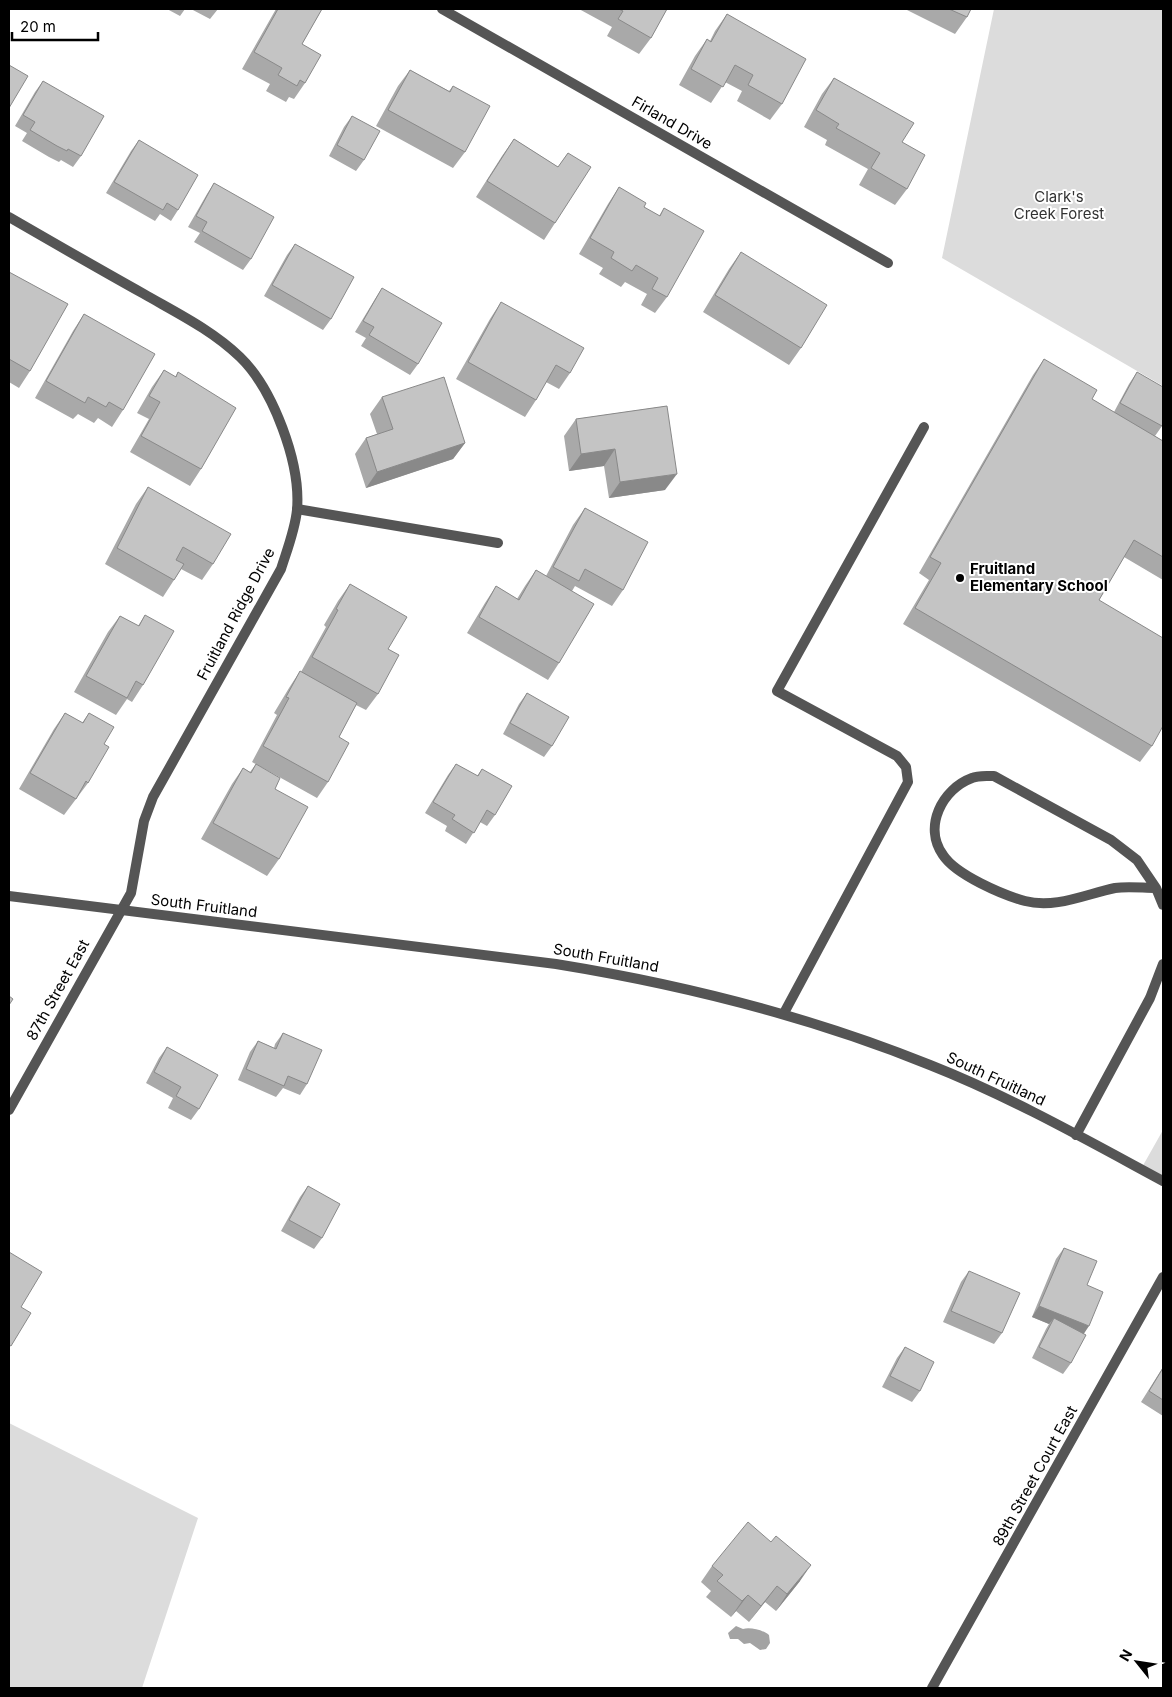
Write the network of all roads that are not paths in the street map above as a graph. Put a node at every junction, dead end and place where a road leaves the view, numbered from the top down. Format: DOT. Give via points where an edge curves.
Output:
graph roads {
  1 [pos="442,9"];
  2 [pos="9,217"];
  3 [pos="888,264"];
  4 [pos="924,427"];
  5 [pos="297,509"];
  6 [pos="498,543"];
  7 [pos="1156,888"];
  8 [pos="9,896"];
  9 [pos="1163,905"];
  10 [pos="119,910"];
  11 [pos="1163,964"];
  12 [pos="784,1013"];
  13 [pos="9,1110"];
  14 [pos="1076,1135"];
  15 [pos="1163,1181"];
  16 [pos="1163,1278"];
  17 [pos="932,1688"];
  1 -- 3 [label="street, Firland Drive"];
  2 -- 5 [label="street, Fruitland Ridge Drive" via="206,329 240,357 262,385 283,429 294,472"];
  4 -- 12 [label="street" via="777,691 897,756 906,767 908,782"];
  5 -- 6 [label="street"];
  5 -- 10 [label="street, Fruitland Ridge Drive" via="292,538 281,569 153,797 144,820 133,886"];
  7 -- 7 [label="street" via="1137,860 1111,840 994,776 973,777 954,788 940,805 934,822 943,856 975,879 1027,902 1048,903 1117,888"];
  7 -- 9 [label="street"];
  8 -- 10 [label="street, South Fruitland"];
  10 -- 12 [label="street, South Fruitland" via="556,964 652,981"];
  10 -- 13 [label="street, 87th Street East"];
  11 -- 14 [label="street" via="1150,998"];
  12 -- 14 [label="street, South Fruitland" via="931,1065"];
  14 -- 15 [label="street, South Fruitland"];
  16 -- 17 [label="street, 89th Street Court East"];
}
